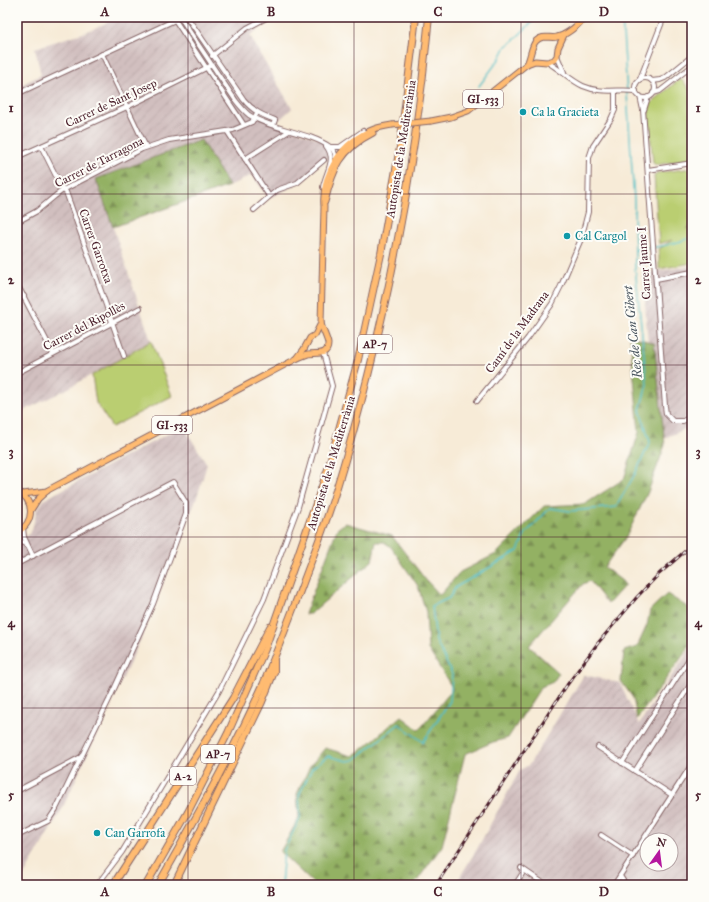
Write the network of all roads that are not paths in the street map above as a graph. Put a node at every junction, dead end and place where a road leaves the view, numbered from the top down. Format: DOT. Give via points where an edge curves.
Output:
graph roads {
  1 [pos="179,17"];
  2 [pos="187,17"];
  3 [pos="268,17"];
  4 [pos="416,17"];
  5 [pos="429,17"];
  6 [pos="586,17"];
  7 [pos="663,18"];
  8 [pos="174,20"];
  9 [pos="564,34"];
  10 [pos="551,38"];
  11 [pos="558,48"];
  12 [pos="532,50"];
  13 [pos="102,54"];
  14 [pos="213,55"];
  15 [pos="557,56"];
  16 [pos="692,56"];
  17 [pos="208,59"];
  18 [pos="539,61"];
  19 [pos="546,62"];
  20 [pos="527,64"];
  21 [pos="212,65"];
  22 [pos="692,66"];
  23 [pos="208,69"];
  24 [pos="565,73"];
  25 [pos="640,80"];
  26 [pos="652,81"];
  27 [pos="636,89"];
  28 [pos="617,91"];
  29 [pos="653,93"];
  30 [pos="17,94"];
  31 [pos="640,96"];
  32 [pos="648,97"];
  33 [pos="127,107"];
  34 [pos="643,110"];
  35 [pos="247,113"];
  36 [pos="257,113"];
  37 [pos="254,117"];
  38 [pos="252,122"];
  39 [pos="263,122"];
  40 [pos="244,125"];
  41 [pos="273,125"];
  42 [pos="389,126"];
  43 [pos="375,128"];
  44 [pos="227,131"];
  45 [pos="289,131"];
  46 [pos="324,145"];
  47 [pos="41,146"];
  48 [pos="146,147"];
  49 [pos="330,147"];
  50 [pos="17,157"];
  51 [pos="336,158"];
  52 [pos="245,159"];
  53 [pos="324,160"];
  54 [pos="692,163"];
  55 [pos="648,170"];
  56 [pos="329,186"];
  57 [pos="63,190"];
  58 [pos="324,192"];
  59 [pos="269,196"];
  60 [pos="324,207"];
  61 [pos="254,210"];
  62 [pos="17,222"];
  63 [pos="692,272"];
  64 [pos="656,279"];
  65 [pos="17,284"];
  66 [pos="24,296"];
  67 [pos="17,300"];
  68 [pos="140,308"];
  69 [pos="113,322"];
  70 [pos="321,323"];
  71 [pos="315,335"];
  72 [pos="325,338"];
  73 [pos="308,343"];
  74 [pos="53,353"];
  75 [pos="313,353"];
  76 [pos="323,353"];
  77 [pos="124,356"];
  78 [pos="296,359"];
  79 [pos="17,373"];
  80 [pos="477,401"];
  81 [pos="692,416"];
  82 [pos="48,490"];
  83 [pos="17,491"];
  84 [pos="23,494"];
  85 [pos="31,510"];
  86 [pos="23,528"];
  87 [pos="17,532"];
  88 [pos="17,538"];
  89 [pos="27,545"];
  90 [pos="33,556"];
  91 [pos="17,564"];
  92 [pos="276,617"];
  93 [pos="692,654"];
  94 [pos="274,660"];
  95 [pos="692,682"];
  96 [pos="598,747"];
  97 [pos="81,757"];
  98 [pos="622,763"];
  99 [pos="692,764"];
  100 [pos="635,771"];
  101 [pos="17,791"];
  102 [pos="672,795"];
  103 [pos="601,835"];
  104 [pos="17,836"];
  105 [pos="633,856"];
  106 [pos="620,876"];
  107 [pos="97,885"];
  108 [pos="113,885"];
  109 [pos="146,885"];
  110 [pos="158,885"];
  111 [pos="174,885"];
  112 [pos="515,885"];
  113 [pos="546,885"];
  114 [pos="614,885"];
  115 [pos="626,885"];
  1 -- 8 [label="street"];
  1 -- 17 [label="street"];
  2 -- 14 [label="street"];
  3 -- 14 [label="street" via="246,28"];
  4 -- 92 [label="highway, Autopista de la Mediterrània / AP-7" via="392,192 358,360 328,469"];
  5 -- 94 [label="highway, Autopista de la Mediterrània / AP-7" via="406,195 372,361 332,501"];
  6 -- 9 [label="main road"];
  7 -- 25 [label="street"];
  8 -- 13 [label="street"];
  8 -- 23 [label="street"];
  9 -- 10 [label="main road"];
  9 -- 11 [label="main road"];
  10 -- 11 [label="main road"];
  10 -- 12 [label="main road" via="538,39"];
  11 -- 15 [label="main road"];
  12 -- 18 [label="main road"];
  12 -- 20 [label="main road"];
  13 -- 30 [label="street"];
  13 -- 33 [label="street"];
  14 -- 17 [label="street"];
  14 -- 36 [label="street" via="244,100"];
  15 -- 19 [label="main road" via="554,60"];
  15 -- 24 [label="street"];
  16 -- 26 [label="street" via="665,78"];
  17 -- 21 [label="street"];
  18 -- 19 [label="main road, GI-533"];
  18 -- 20 [label="main road, GI-533"];
  19 -- 24 [label="street"];
  20 -- 42 [label="main road, GI-533, bridge" via="468,111 431,121"];
  21 -- 23 [label="street, Carrer de Sant Josep"];
  21 -- 35 [label="street"];
  22 -- 29 [label="street" via="660,91"];
  23 -- 33 [label="street, Carrer de Sant Josep"];
  23 -- 40 [label="street"];
  24 -- 28 [label="street" via="587,88"];
  25 -- 26 [label="street" via="645,78"];
  25 -- 27 [label="street"];
  26 -- 29 [label="street" via="655,86"];
  27 -- 28 [label="street"];
  27 -- 31 [label="street"];
  28 -- 80 [label="street, Camí de la Madrana" via="615,110 593,146 589,158 588,212 581,239 561,286 552,304 528,338"];
  29 -- 32 [label="street"];
  31 -- 32 [label="street"];
  31 -- 34 [label="street, Carrer Jaume I"];
  32 -- 34 [label="street, Carrer Jaume I"];
  33 -- 47 [label="street, Carrer de Sant Josep"];
  33 -- 48 [label="street"];
  34 -- 55 [label="street, Carrer Jaume I"];
  35 -- 37 [label="street"];
  35 -- 40 [label="street"];
  36 -- 37 [label="street"];
  36 -- 41 [label="street" via="275,120"];
  37 -- 38 [label="street"];
  37 -- 39 [label="street"];
  38 -- 39 [label="street, Carrer de Tarragona"];
  38 -- 40 [label="street, Carrer de Tarragona"];
  39 -- 41 [label="street"];
  40 -- 44 [label="street, Carrer de Tarragona"];
  41 -- 45 [label="street"];
  42 -- 43 [label="main road, GI-533"];
  42 -- 56 [label="main road, GI-533" via="351,147 338,163"];
  43 -- 49 [label="street" via="357,134 340,147"];
  43 -- 51 [label="main road, GI-533" via="352,141"];
  44 -- 48 [label="street, Carrer de Tarragona" via="169,140"];
  44 -- 52 [label="street"];
  45 -- 46 [label="street"];
  45 -- 52 [label="street"];
  46 -- 49 [label="street"];
  46 -- 58 [label="street" via="330,151 331,160 324,180"];
  47 -- 50 [label="street, Carrer de Sant Josep"];
  47 -- 57 [label="street, Carrer Garrotxa"];
  48 -- 57 [label="street, Carrer de Tarragona"];
  49 -- 51 [label="street"];
  51 -- 56 [label="street"];
  51 -- 58 [label="main road, GI-533" via="329,171"];
  52 -- 59 [label="street"];
  53 -- 59 [label="street" via="297,183 276,190"];
  54 -- 55 [label="street"];
  55 -- 64 [label="street, Carrer Jaume I"];
  56 -- 60 [label="main road, GI-533"];
  57 -- 62 [label="street, Carrer de Tarragona" via="37,211"];
  57 -- 69 [label="street, Carrer Garrotxa" via="66,192"];
  58 -- 60 [label="main road, GI-533"];
  59 -- 61 [label="street"];
  60 -- 70 [label="main road, GI-533"];
  63 -- 64 [label="street"];
  64 -- 81 [label="street, Carrer Jaume I" via="666,414 676,422"];
  65 -- 66 [label="street"];
  66 -- 67 [label="street"];
  66 -- 74 [label="street"];
  68 -- 69 [label="street, Carrer del Ripollès"];
  69 -- 74 [label="street, Carrer del Ripollès"];
  69 -- 77 [label="street, Carrer Garrotxa"];
  70 -- 71 [label="main road, GI-533"];
  70 -- 72 [label="main road, GI-533"];
  71 -- 72 [label="main road"];
  71 -- 73 [label="main road, GI-533"];
  72 -- 76 [label="main road, GI-533" via="328,345"];
  73 -- 75 [label="main road"];
  73 -- 78 [label="main road, GI-533"];
  74 -- 79 [label="street, Carrer del Ripollès"];
  75 -- 76 [label="main road, GI-533"];
  75 -- 78 [label="main road, GI-533"];
  76 -- 107 [label="street" via="332,386 298,507 264,599 219,691 122,852"];
  78 -- 82 [label="main road, GI-533"];
  82 -- 84 [label="main road, GI-533"];
  82 -- 85 [label="main road, GI-533"];
  83 -- 84 [label="main road"];
  84 -- 85 [label="main road"];
  85 -- 86 [label="main road, GI-533" via="30,518"];
  86 -- 87 [label="main road"];
  86 -- 89 [label="street"];
  88 -- 89 [label="street"];
  89 -- 90 [label="street"];
  90 -- 91 [label="street"];
  90 -- 97 [label="street" via="172,482 186,502 186,514 153,604"];
  92 -- 108 [label="highway, A-2" via="232,698"];
  92 -- 109 [label="highway, Autopista de la Mediterrània / AP-7" via="265,649 228,733 188,812"];
  93 -- 98 [label="street"];
  94 -- 110 [label="highway, Autopista de la Mediterrània / AP-7" via="217,780"];
  94 -- 111 [label="highway" via="274,672"];
  95 -- 100 [label="street"];
  96 -- 98 [label="street"];
  97 -- 101 [label="street"];
  97 -- 104 [label="street" via="48,821"];
  98 -- 100 [label="street"];
  99 -- 102 [label="street"];
  100 -- 102 [label="street"];
  102 -- 105 [label="street"];
  103 -- 105 [label="street"];
  105 -- 106 [label="street"];
  106 -- 114 [label="street"];
  106 -- 115 [label="street"];
  112 -- 113 [label="street" via="522,870"];
}
